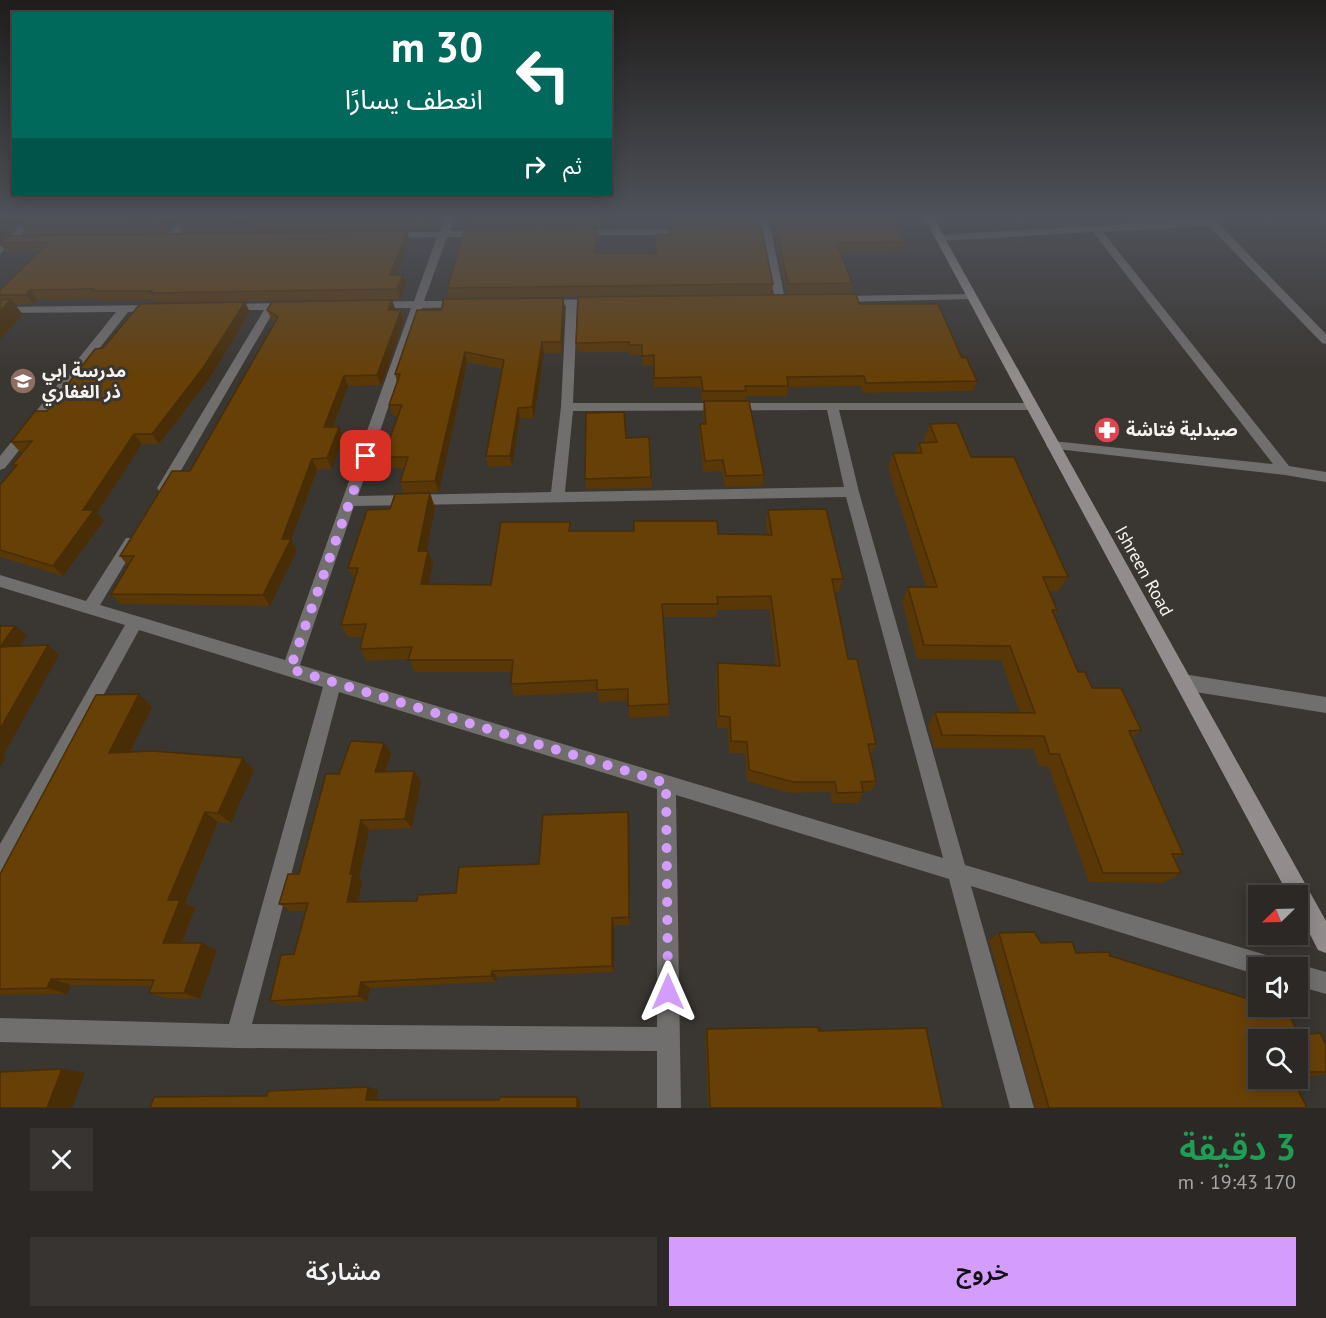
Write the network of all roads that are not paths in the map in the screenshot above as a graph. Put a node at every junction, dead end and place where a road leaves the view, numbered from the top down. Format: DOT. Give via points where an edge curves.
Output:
graph roads {
  1 [pos="430,271"];
  2 [pos="772,271"];
  3 [pos="957,271"];
  4 [pos="1129,271"];
  5 [pos="1258,271"];
  6 [pos="972,297"];
  7 [pos="828,299"];
  8 [pos="792,300"];
  9 [pos="607,302"];
  10 [pos="536,303"];
  11 [pos="572,303"];
  12 [pos="477,304"];
  13 [pos="417,305"];
  14 [pos="305,306"];
  15 [pos="361,306"];
  16 [pos="214,307"];
  17 [pos="271,307"];
  18 [pos="169,308"];
  19 [pos="124,309"];
  20 [pos="0,310"];
  21 [pos="1326,341"];
  22 [pos="832,406"];
  23 [pos="1031,406"];
  24 [pos="567,407"];
  25 [pos="1053,445"];
  26 [pos="0,465"];
  27 [pos="1285,470"];
  28 [pos="1326,477"];
  29 [pos="852,492"];
  30 [pos="558,498"];
  31 [pos="157,499"];
  32 [pos="351,501"];
  33 [pos="139,529"];
  34 [pos="0,581"];
  35 [pos="90,608"];
  36 [pos="135,622"];
  37 [pos="290,669"];
  38 [pos="333,682"];
  39 [pos="1183,682"];
  40 [pos="1326,705"];
  41 [pos="666,783"];
  42 [pos="5,845"];
  43 [pos="0,864"];
  44 [pos="956,871"];
  45 [pos="1326,942"];
  46 [pos="1248,960"];
  47 [pos="1308,978"];
  48 [pos="1326,984"];
  49 [pos="0,1030"];
  50 [pos="237,1036"];
  51 [pos="668,1039"];
  52 [pos="669,1108"];
  53 [pos="1022,1108"];
  1 -- 13 [label="street"];
  2 -- 8 [label="street" via="775,300"];
  3 -- 6 [label="street, Ishreen Road"];
  4 -- 27 [label="street"];
  5 -- 21 [label="street"];
  6 -- 7 [label="street"];
  6 -- 23 [label="street, Ishreen Road"];
  9 -- 11 [label="street"];
  10 -- 11 [label="street"];
  11 -- 24 [label="street"];
  12 -- 13 [label="street"];
  13 -- 15 [label="street"];
  13 -- 32 [label="street"];
  14 -- 17 [label="street"];
  16 -- 17 [label="street"];
  17 -- 31 [label="street"];
  18 -- 19 [label="street"];
  19 -- 20 [label="street"];
  19 -- 26 [label="street"];
  22 -- 23 [label="street"];
  22 -- 24 [label="street"];
  22 -- 29 [label="street"];
  23 -- 25 [label="street, Ishreen Road"];
  24 -- 30 [label="street"];
  25 -- 27 [label="street"];
  25 -- 39 [label="street, Ishreen Road"];
  27 -- 28 [label="street"];
  29 -- 30 [label="street"];
  29 -- 44 [label="street"];
  30 -- 32 [label="street"];
  32 -- 37 [label="street"];
  33 -- 35 [label="street"];
  34 -- 35 [label="street"];
  35 -- 36 [label="street"];
  36 -- 37 [label="street"];
  36 -- 42 [label="street"];
  37 -- 38 [label="street"];
  38 -- 41 [label="street"];
  38 -- 50 [label="street"];
  39 -- 40 [label="street"];
  39 -- 45 [label="street, Ishreen Road"];
  41 -- 44 [label="street"];
  41 -- 51 [label="street"];
  42 -- 43 [label="street"];
  44 -- 46 [label="street"];
  44 -- 53 [label="street"];
  47 -- 48 [label="street"];
  49 -- 50 [label="street"];
  50 -- 51 [label="street"];
  51 -- 52 [label="street"];
}
